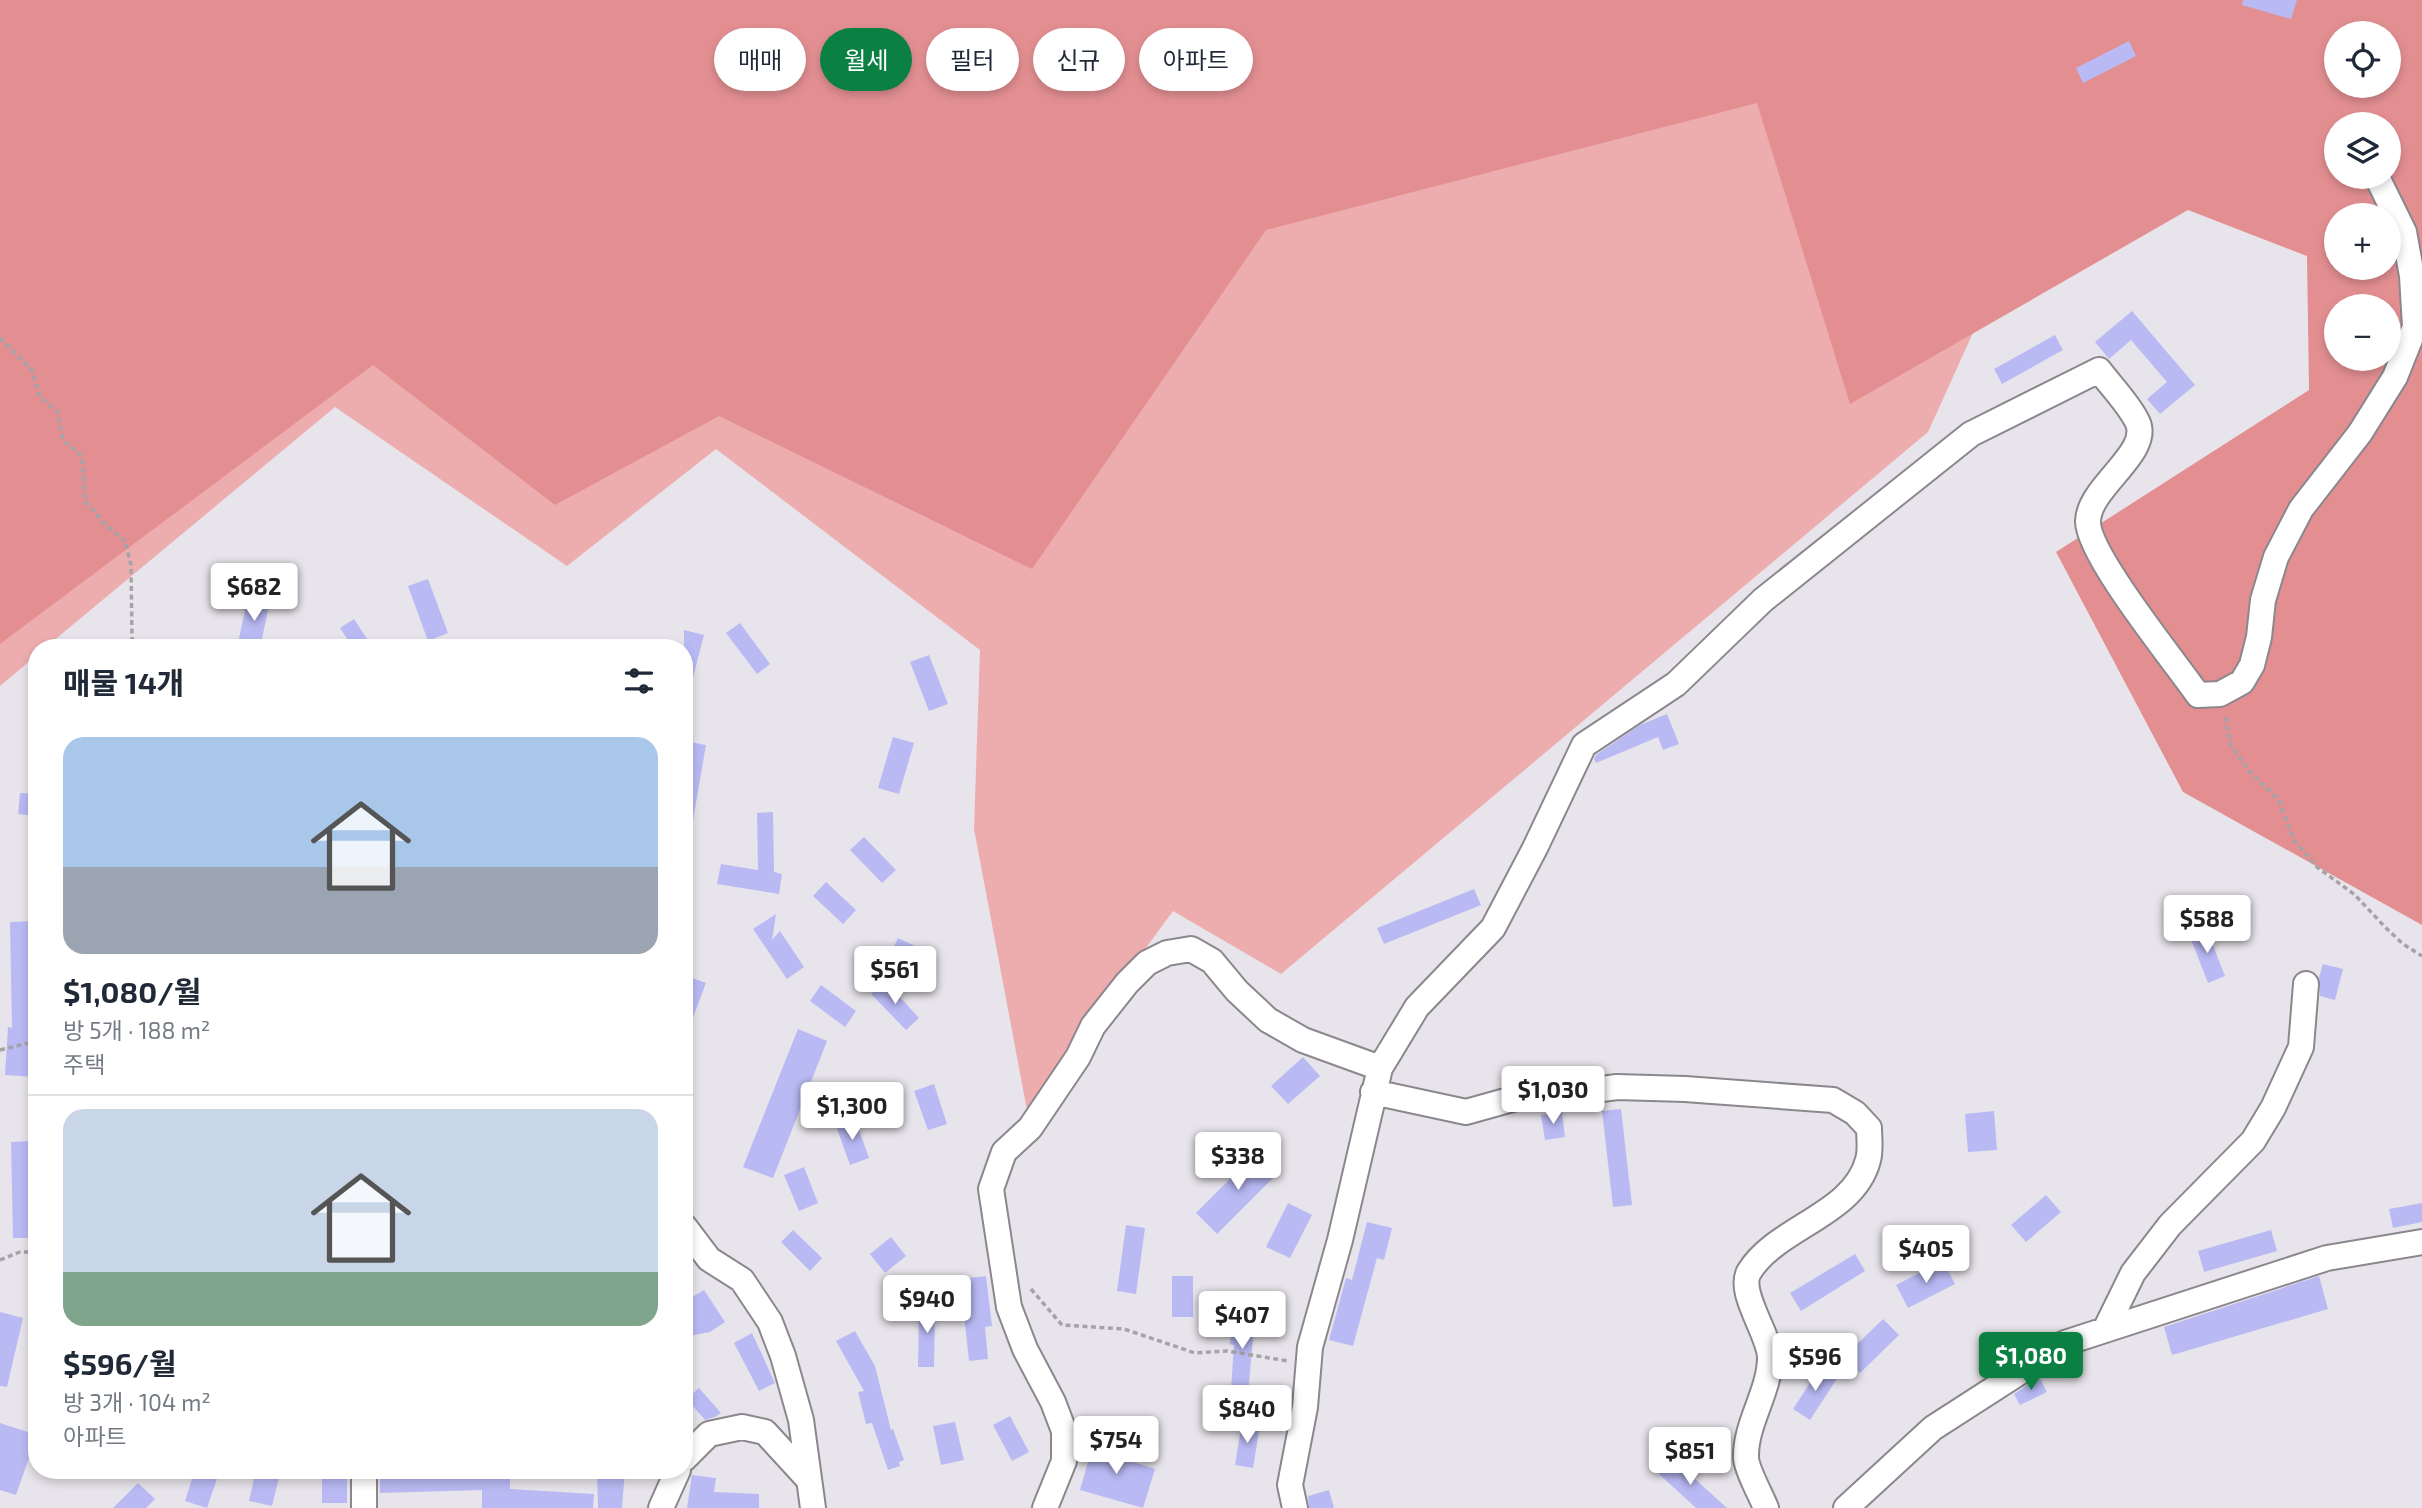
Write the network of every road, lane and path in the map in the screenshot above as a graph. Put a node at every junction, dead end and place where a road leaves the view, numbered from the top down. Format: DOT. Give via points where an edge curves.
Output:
graph roads {
  1 [pos="2383,189"];
  2 [pos="0,338"];
  3 [pos="132,639"];
  4 [pos="2220,694"];
  5 [pos="2422,956"];
  6 [pos="2306,984"];
  7 [pos="28,1043"];
  8 [pos="0,1050"];
  9 [pos="1380,1068"];
  10 [pos="1373,1092"];
  11 [pos="693,1238"];
  12 [pos="2422,1242"];
  13 [pos="28,1252"];
  14 [pos="0,1259"];
  15 [pos="1024,1281"];
  16 [pos="2105,1330"];
  17 [pos="1308,1366"];
  18 [pos="693,1450"];
  19 [pos="365,1479"];
  20 [pos="674,1479"];
  21 [pos="809,1479"];
  22 [pos="364,1508"];
  23 [pos="661,1508"];
  24 [pos="813,1508"];
  25 [pos="1045,1508"];
  26 [pos="1295,1508"];
  27 [pos="1766,1508"];
  28 [pos="1846,1508"];
  1 -- 4 [label="street" via="2404,232 2415,327 2395,377 2360,433 2301,509 2269,578 2252,665 2242,682"];
  2 -- 3 [label="path" via="32,370 40,397 57,411 63,440 82,456 85,501 125,541 131,565"];
  4 -- 5 [label="path" via="2231,746 2278,799 2294,840 2316,867 2355,895"];
  4 -- 9 [label="street" via="2199,695 2105,567 2094,541 2088,522 2094,499 2140,440 2138,422 2099,370 1970,433 1763,600 1676,684 1584,745 1493,928 1417,1007"];
  6 -- 16 [label="street" via="2301,1047 2273,1108 2253,1141 2170,1225 2133,1273"];
  7 -- 8 [label="path"];
  9 -- 10 [label="street"];
  9 -- 25 [label="street" via="1303,1040 1268,1020 1212,961 1191,948 1147,963 1093,1026 1078,1057 1030,1128 1004,1152 991,1189 1009,1307 1065,1432 1065,1461"];
  10 -- 17 [label="street"];
  10 -- 27 [label="street" via="1466,1112 1516,1098 1617,1087 1685,1089 1833,1100 1870,1128 1868,1160 1855,1184 1835,1205 1763,1255 1747,1275 1748,1292 1771,1357 1746,1459"];
  11 -- 21 [label="street" via="709,1259 742,1280 770,1322 801,1420"];
  12 -- 16 [label="street" via="2327,1258"];
  13 -- 14 [label="path"];
  15 -- 17 [label="path" via="1062,1325 1124,1329 1195,1353 1247,1353"];
  16 -- 28 [label="street" via="2065,1343 1933,1428"];
  17 -- 26 [label="street" via="1290,1485"];
  18 -- 21 [label="street" via="709,1434 742,1427 765,1432"];
  19 -- 22 [label="street"];
  20 -- 23 [label="street"];
  21 -- 24 [label="street"];
}
